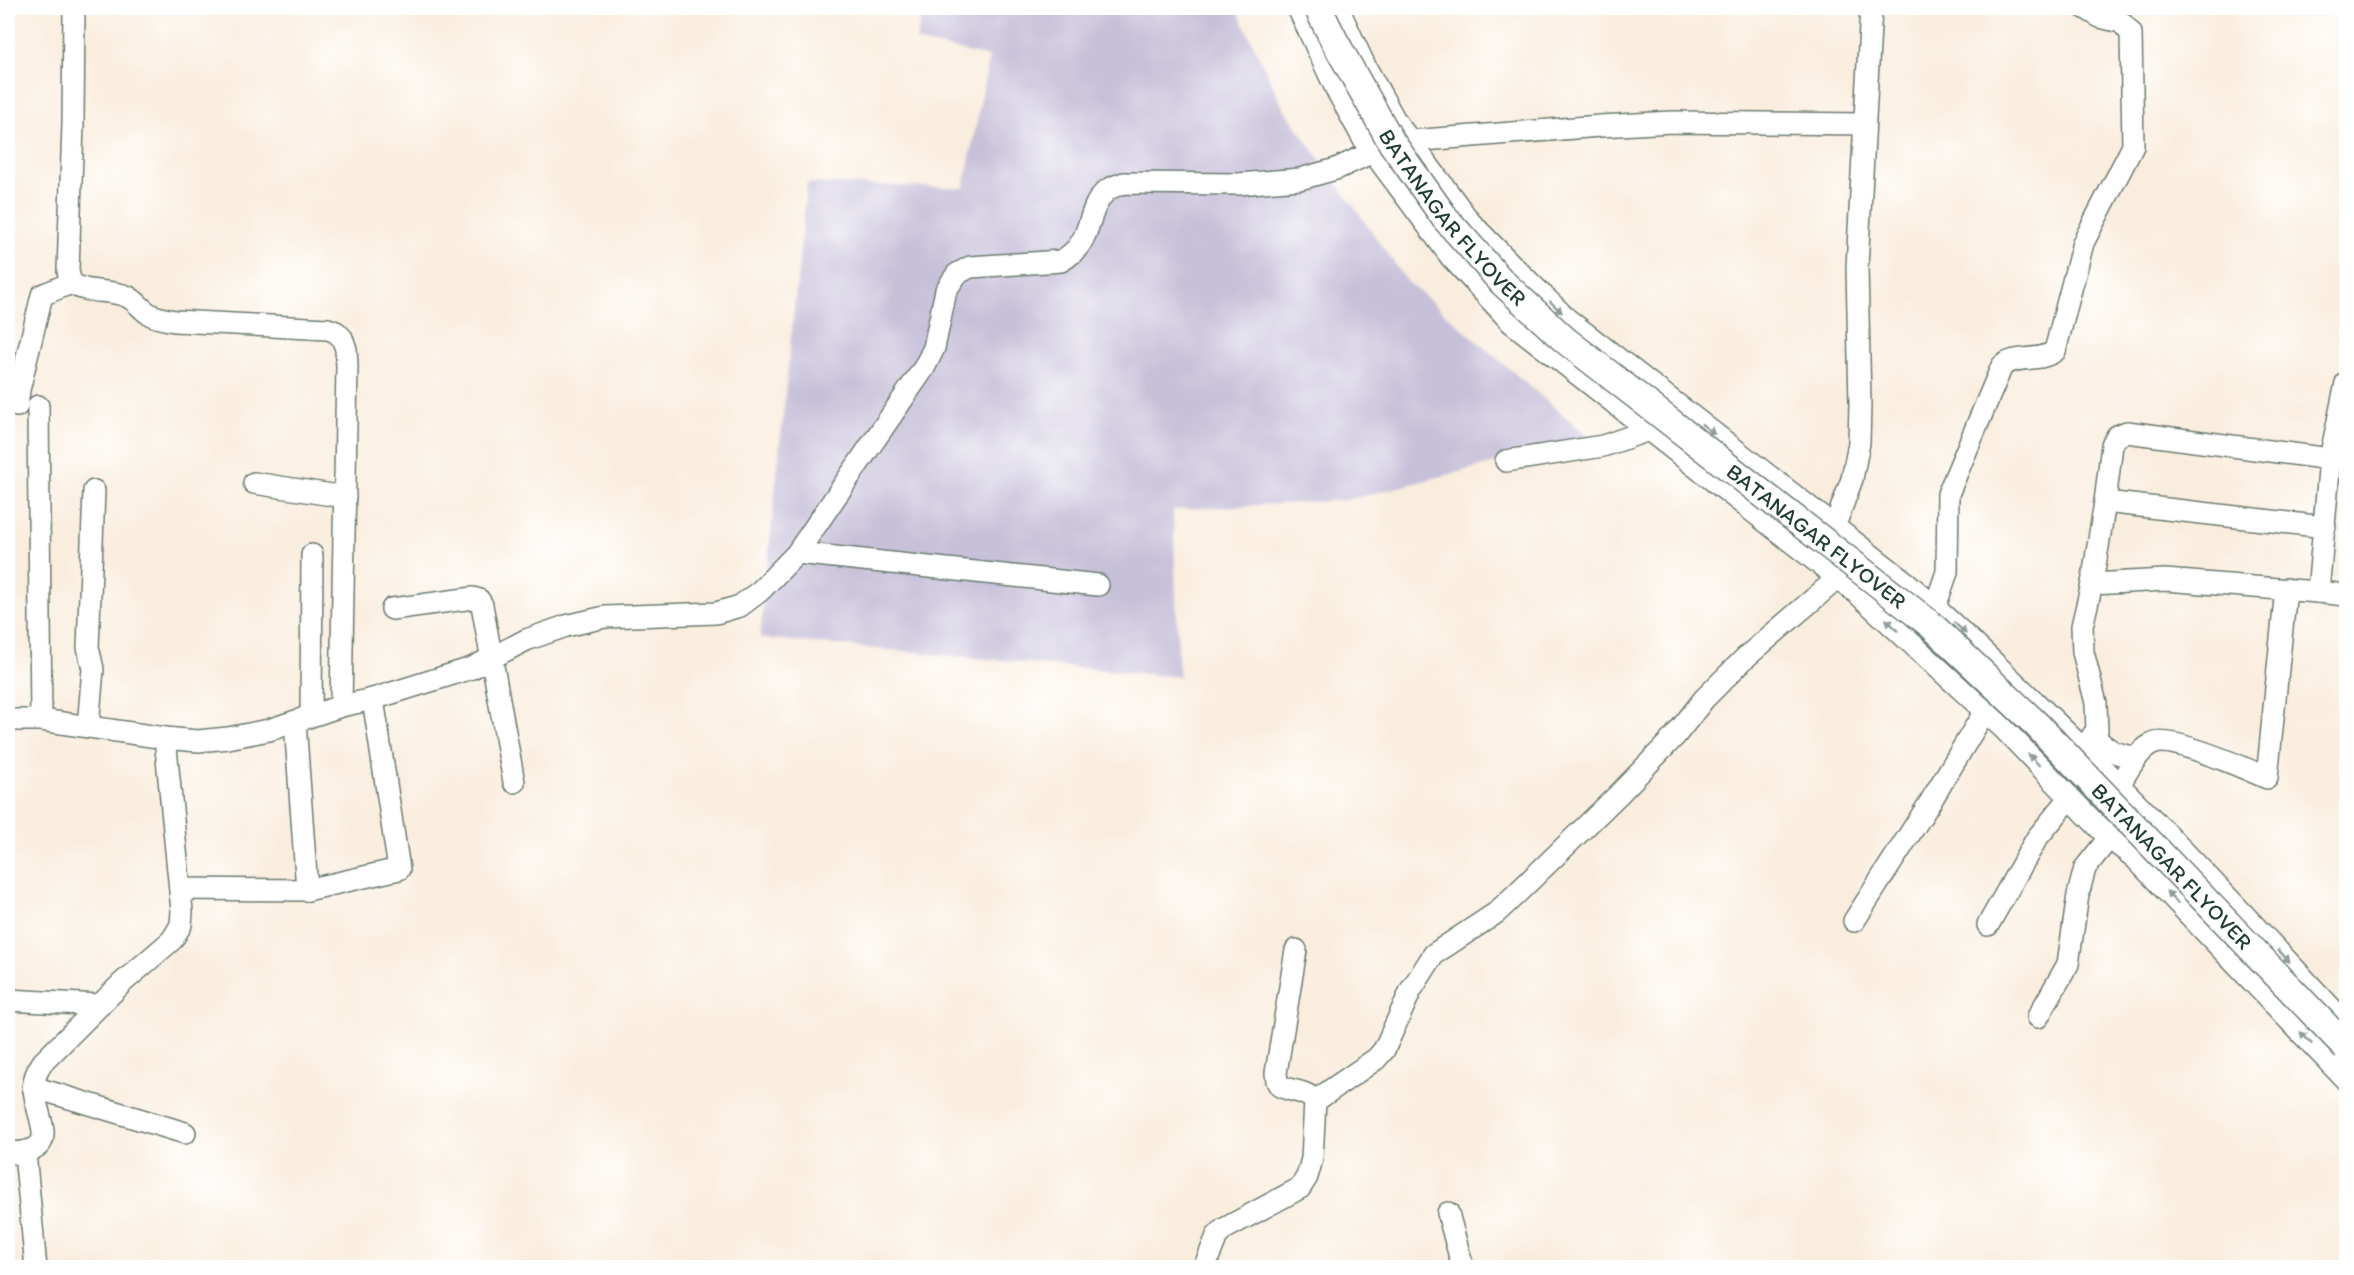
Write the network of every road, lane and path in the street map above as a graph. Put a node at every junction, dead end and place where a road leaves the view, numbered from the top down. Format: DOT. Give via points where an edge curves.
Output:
graph roads {
  1 [pos="74,8"];
  2 [pos="1298,8"];
  3 [pos="1318,8"];
  4 [pos="1338,8"];
  5 [pos="1871,8"];
  6 [pos="2085,8"];
  7 [pos="1864,124"];
  8 [pos="1411,141"];
  9 [pos="1373,152"];
  10 [pos="71,283"];
  11 [pos="2346,383"];
  12 [pos="1649,430"];
  13 [pos="2330,459"];
  14 [pos="1506,461"];
  15 [pos="254,483"];
  16 [pos="94,490"];
  17 [pos="345,497"];
  18 [pos="2105,502"];
  19 [pos="2325,527"];
  20 [pos="1834,528"];
  21 [pos="797,553"];
  22 [pos="312,555"];
  23 [pos="1838,578"];
  24 [pos="2092,584"];
  25 [pos="1098,585"];
  26 [pos="2286,589"];
  27 [pos="2318,592"];
  28 [pos="2346,595"];
  29 [pos="1935,607"];
  30 [pos="392,609"];
  31 [pos="492,657"];
  32 [pos="373,699"];
  33 [pos="341,706"];
  34 [pos="1985,711"];
  35 [pos="303,719"];
  36 [pos="8,720"];
  37 [pos="41,720"];
  38 [pos="88,727"];
  39 [pos="165,738"];
  40 [pos="2088,742"];
  41 [pos="2137,757"];
  42 [pos="2055,781"];
  43 [pos="514,782"];
  44 [pos="2119,785"];
  45 [pos="2070,798"];
  46 [pos="2109,838"];
  47 [pos="180,890"];
  48 [pos="307,890"];
  49 [pos="1854,921"];
  50 [pos="1988,925"];
  51 [pos="1296,950"];
  52 [pos="8,1000"];
  53 [pos="100,1005"];
  54 [pos="2038,1017"];
  55 [pos="2346,1024"];
  56 [pos="2346,1047"];
  57 [pos="2346,1080"];
  58 [pos="33,1087"];
  59 [pos="1315,1101"];
  60 [pos="185,1133"];
  61 [pos="16,1153"];
  62 [pos="1448,1213"];
  63 [pos="36,1268"];
  64 [pos="1204,1268"];
  65 [pos="1463,1268"];
  1 -- 10 [label="street" via="68,271"];
  2 -- 9 [label="street" via="1337,91"];
  3 -- 56 [label="main road, BATANAGAR FLYOVER, bridge" via="1392,142 1445,218 1502,282 1565,340 1930,624 2037,725"];
  4 -- 8 [label="street" via="1365,66"];
  5 -- 7 [label="street"];
  6 -- 29 [label="street" via="2121,22 2131,33 2133,146 2083,243 2055,351 2047,357 2009,360 2002,366 1948,494 1947,572"];
  7 -- 8 [label="street" via="1672,122"];
  7 -- 20 [label="street" via="1857,267 1859,444 1852,479"];
  8 -- 9 [label="street"];
  8 -- 20 [label="street, one-way" via="1470,222 1567,319"];
  9 -- 12 [label="street" via="1451,257 1511,322"];
  9 -- 21 [label="street" via="1336,169 1300,179 1239,184 1124,183 1108,189 1096,204 1085,240 1075,254 1061,261 970,267 957,274 946,290 934,348 924,368"];
  10 -- 17 [label="street" via="78,288 127,296 157,318 336,332 346,349 347,366"];
  10 -- 37 [label="street" via="42,295 19,390 28,406"];
  11 -- 13 [label="street"];
  12 -- 14 [label="street" via="1602,446"];
  12 -- 23 [label="street"];
  13 -- 18 [label="street" via="2127,432 2117,436 2112,445"];
  13 -- 19 [label="street"];
  15 -- 17 [label="street"];
  16 -- 38 [label="street" via="88,647 93,669"];
  17 -- 33 [label="street"];
  18 -- 19 [label="street"];
  18 -- 24 [label="street"];
  19 -- 27 [label="street"];
  20 -- 29 [label="street"];
  21 -- 25 [label="street"];
  21 -- 31 [label="street" via="740,606 716,614 605,617 526,640"];
  22 -- 35 [label="street"];
  34 -- 23 [label="street, one-way"];
  23 -- 59 [label="street" via="1744,658 1619,795 1496,913 1434,954 1411,990 1384,1050"];
  24 -- 26 [label="street" via="2165,580"];
  24 -- 40 [label="street" via="2082,626 2083,652 2097,717 2097,731"];
  26 -- 27 [label="street"];
  26 -- 41 [label="street" via="2267,778 2223,758 2164,742 2154,743"];
  27 -- 28 [label="street"];
  29 -- 40 [label="street, one-way"];
  30 -- 31 [label="street" via="479,600"];
  31 -- 32 [label="street" via="472,668"];
  31 -- 43 [label="street"];
  32 -- 33 [label="street"];
  32 -- 48 [label="street" via="399,869"];
  33 -- 35 [label="street"];
  42 -- 34 [label="street, one-way"];
  34 -- 49 [label="street"];
  35 -- 39 [label="street" via="228,738"];
  35 -- 48 [label="street"];
  36 -- 37 [label="street"];
  37 -- 38 [label="street"];
  38 -- 39 [label="street"];
  39 -- 47 [label="street"];
  40 -- 41 [label="street"];
  40 -- 42 [label="street"];
  40 -- 44 [label="street"];
  41 -- 44 [label="street"];
  42 -- 45 [label="street"];
  44 -- 55 [label="street, one-way"];
  45 -- 46 [label="street"];
  45 -- 50 [label="street" via="2037,838"];
  46 -- 54 [label="street" via="2085,868 2068,964"];
  57 -- 46 [label="street, one-way" via="2135,858"];
  47 -- 48 [label="street"];
  47 -- 53 [label="street" via="181,925 172,940"];
  51 -- 59 [label="street" via="1277,1081 1280,1086 1301,1091"];
  52 -- 53 [label="street"];
  53 -- 58 [label="street" via="43,1062"];
  58 -- 60 [label="street"];
  58 -- 61 [label="street" via="45,1130 42,1142 34,1149"];
  59 -- 64 [label="street" via="1312,1159 1304,1183 1286,1198 1224,1229 1217,1236"];
  61 -- 63 [label="street"];
  62 -- 65 [label="street"];
}
